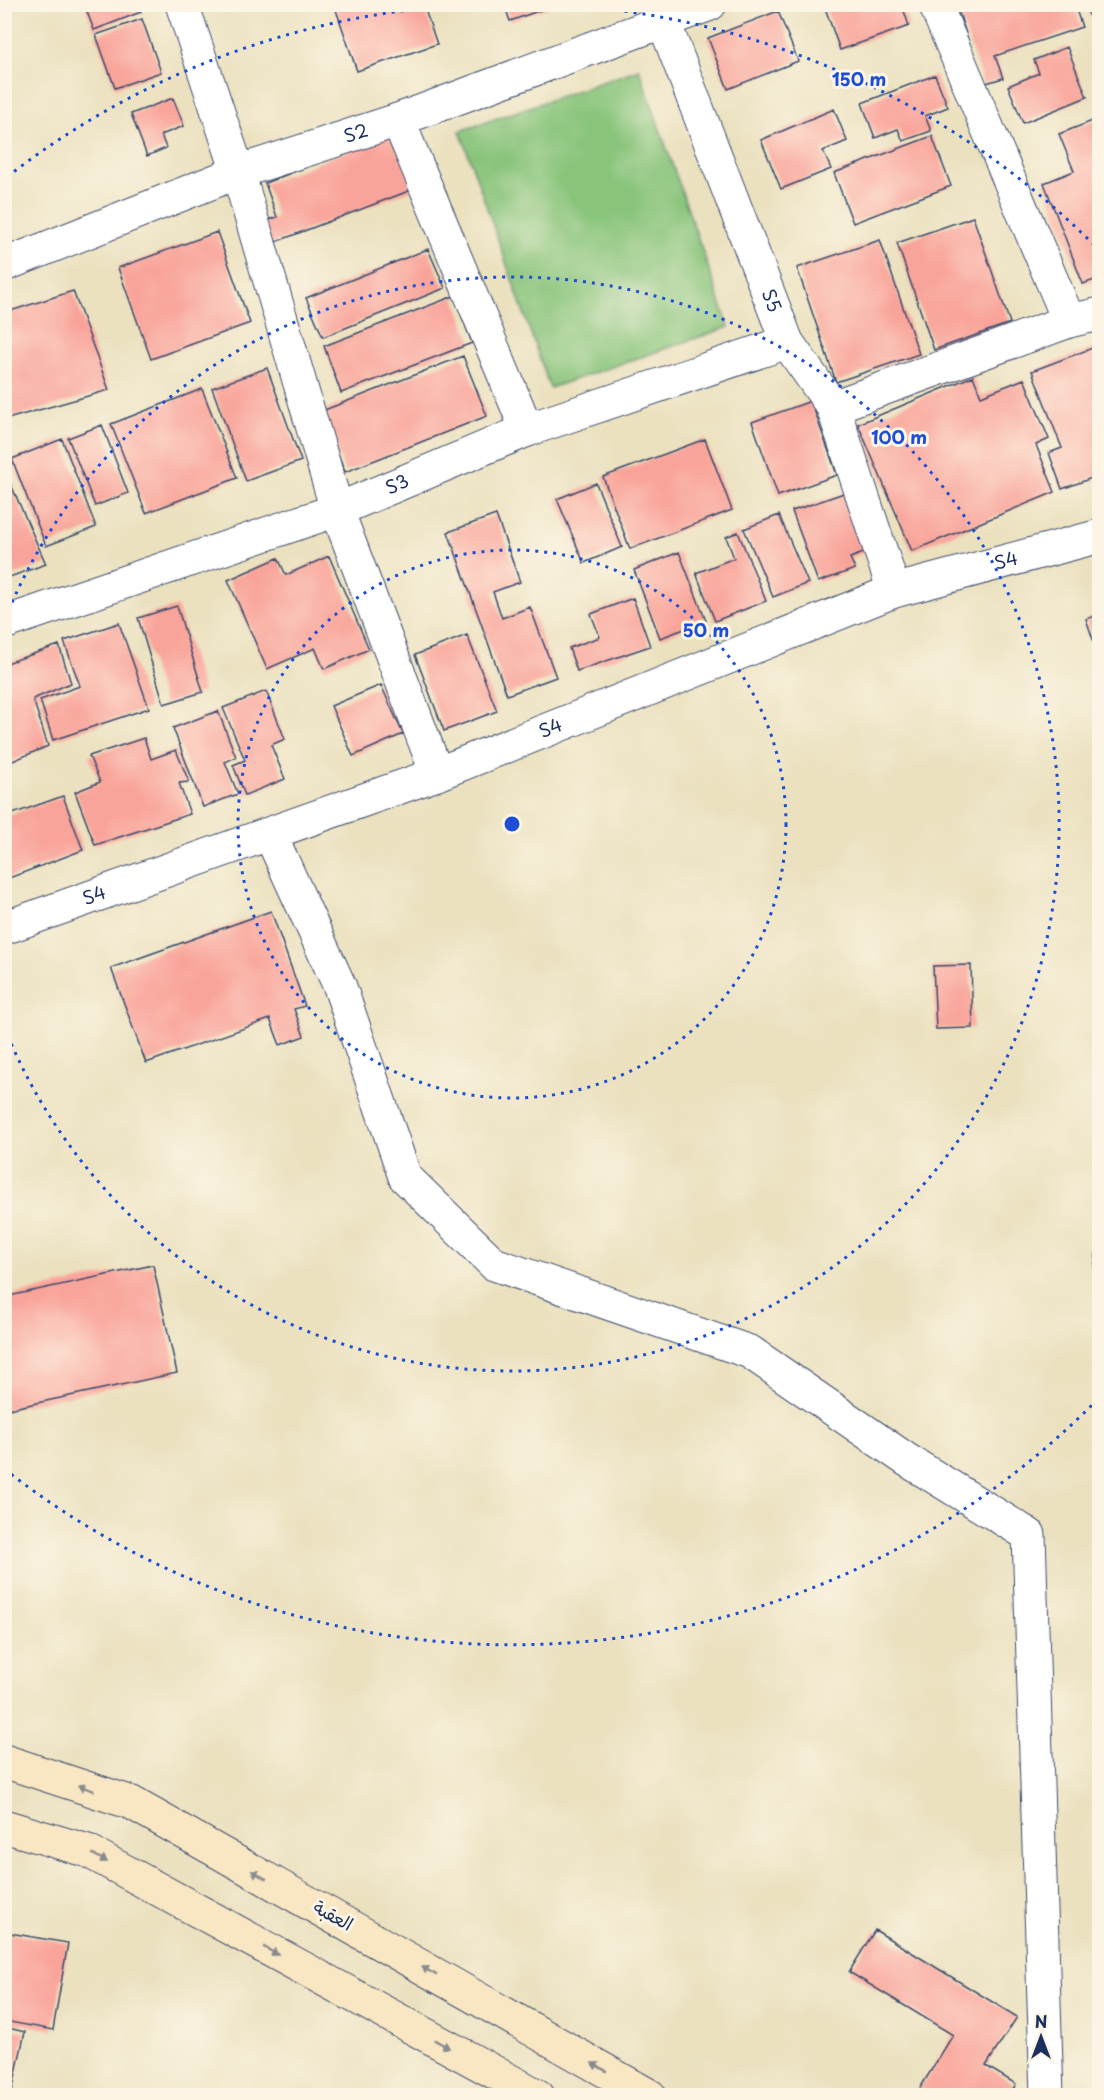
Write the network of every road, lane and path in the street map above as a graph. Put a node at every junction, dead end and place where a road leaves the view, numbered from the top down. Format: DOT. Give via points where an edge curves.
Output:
graph roads {
  1 [pos="182,4"];
  2 [pos="710,4"];
  3 [pos="935,4"];
  4 [pos="660,14"];
  5 [pos="398,120"];
  6 [pos="238,172"];
  7 [pos="4,265"];
  8 [pos="1084,318"];
  9 [pos="787,342"];
  10 [pos="833,407"];
  11 [pos="527,430"];
  12 [pos="337,510"];
  13 [pos="1100,536"];
  14 [pos="894,591"];
  15 [pos="4,623"];
  16 [pos="437,774"];
  17 [pos="270,834"];
  18 [pos="4,928"];
  19 [pos="4,1761"];
  20 [pos="4,1826"];
  21 [pos="538,2096"];
  22 [pos="650,2096"];
  23 [pos="1047,2096"];
  1 -- 6 [label="street"];
  2 -- 4 [label="street, S2"];
  3 -- 8 [label="street"];
  4 -- 5 [label="street, S2"];
  4 -- 9 [label="street, S5"];
  5 -- 6 [label="street, S2"];
  5 -- 11 [label="street"];
  6 -- 7 [label="street, S2"];
  6 -- 12 [label="street"];
  8 -- 10 [label="street"];
  9 -- 10 [label="street, S5"];
  9 -- 11 [label="street, S3"];
  10 -- 14 [label="street, S5"];
  11 -- 12 [label="street, S3"];
  12 -- 15 [label="street, S3"];
  12 -- 16 [label="street"];
  13 -- 14 [label="street, S4"];
  14 -- 16 [label="street, S4"];
  16 -- 17 [label="street, S4"];
  17 -- 18 [label="street, S4"];
  17 -- 23 [label="street" via="340,987 405,1177 494,1264 750,1352 907,1460 1029,1535"];
  22 -- 19 [label="main road, العقبة, one-way" via="132,1803"];
  20 -- 21 [label="main road, one-way" via="88,1851"];
}
